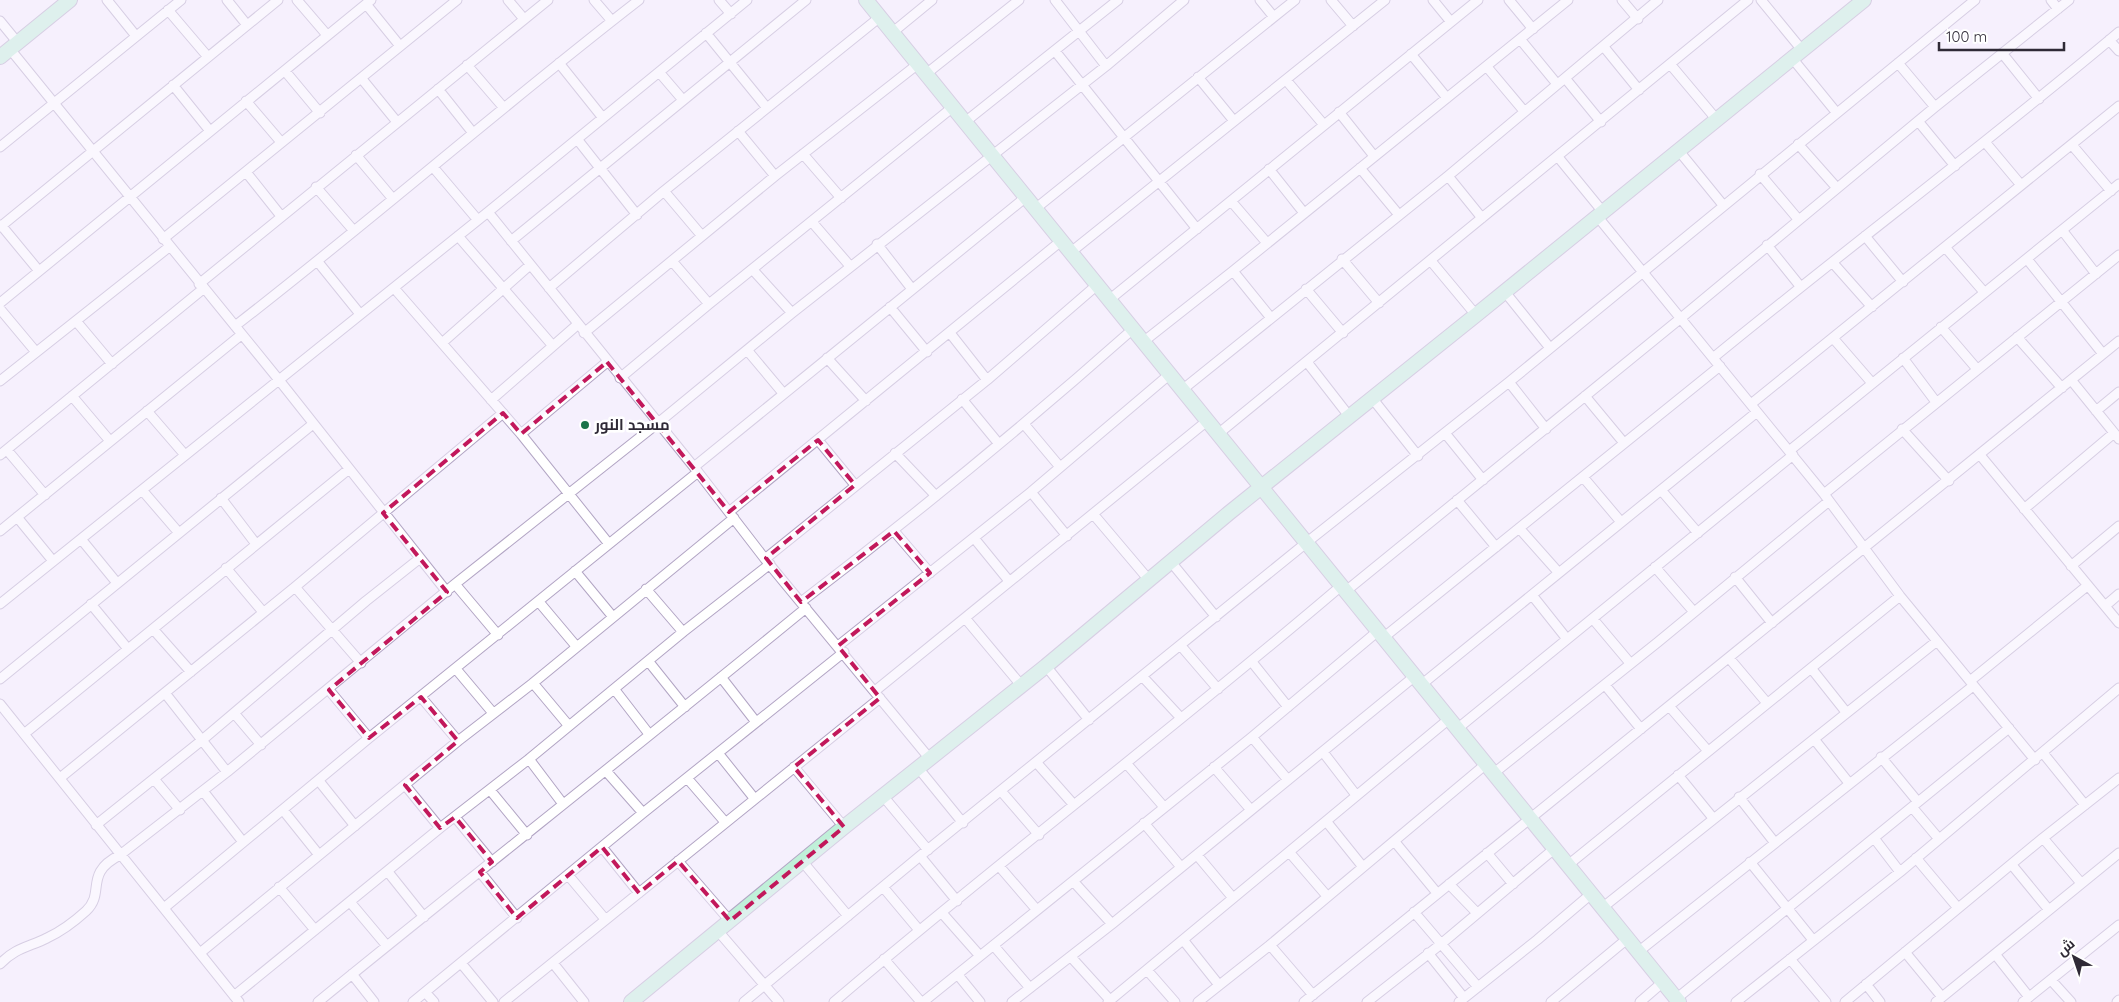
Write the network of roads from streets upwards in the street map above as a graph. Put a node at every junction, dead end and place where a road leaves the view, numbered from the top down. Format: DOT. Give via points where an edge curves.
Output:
graph roads {
  1 [pos="70,0"];
  2 [pos="107,0"];
  3 [pos="181,0"];
  4 [pos="227,0"];
  5 [pos="278,0"];
  6 [pos="297,0"];
  7 [pos="456,0"];
  8 [pos="508,0"];
  9 [pos="548,0"];
  10 [pos="594,0"];
  11 [pos="638,0"];
  12 [pos="719,0"];
  13 [pos="747,0"];
  14 [pos="806,0"];
  15 [pos="866,0"];
  16 [pos="932,0"];
  17 [pos="1019,0"];
  18 [pos="1055,0"];
  19 [pos="1118,0"];
  20 [pos="1184,0"];
  21 [pos="1260,0"];
  22 [pos="1295,0"];
  23 [pos="1331,0"];
  24 [pos="1385,0"];
  25 [pos="1433,0"];
  26 [pos="1478,0"];
  27 [pos="1509,0"];
  28 [pos="1567,0"];
  29 [pos="1622,0"];
  30 [pos="1658,0"];
  31 [pos="1748,0"];
  32 [pos="1761,0"];
  33 [pos="1864,0"];
  34 [pos="1975,0"];
  35 [pos="2050,0"];
  36 [pos="2069,0"];
  37 [pos="369,2"];
  38 [pos="1962,4"];
  39 [pos="2058,9"];
  40 [pos="168,10"];
  41 [pos="731,14"];
  42 [pos="1273,16"];
  43 [pos="880,17"];
  44 [pos="524,19"];
  45 [pos="1638,19"];
  46 [pos="0,21"];
  47 [pos="612,21"];
  48 [pos="1451,22"];
  49 [pos="248,25"];
  50 [pos="1353,26"];
  51 [pos="1533,29"];
  52 [pos="892,32"];
  53 [pos="1079,32"];
  54 [pos="2119,32"];
  55 [pos="706,34"];
  56 [pos="327,35"];
  57 [pos="136,36"];
  58 [pos="1520,39"];
  59 [pos="2110,40"];
  60 [pos="400,46"];
  61 [pos="1604,47"];
  62 [pos="9,50"];
  63 [pos="1055,51"];
  64 [pos="2119,51"];
  65 [pos="2002,53"];
  66 [pos="1411,54"];
  67 [pos="1797,54"];
  68 [pos="208,57"];
  69 [pos="730,62"];
  70 [pos="560,63"];
  71 [pos="1898,63"];
  72 [pos="1670,64"];
  73 [pos="467,65"];
  74 [pos="1106,66"];
  75 [pos="1487,67"];
  76 [pos="922,69"];
  77 [pos="285,71"];
  78 [pos="659,72"];
  79 [pos="1198,78"];
  80 [pos="1565,78"];
  81 [pos="362,79"];
  82 [pos="1286,80"];
  83 [pos="1557,84"];
  84 [pos="173,85"];
  85 [pos="1081,85"];
  86 [pos="438,89"];
  87 [pos="1638,90"];
  88 [pos="1446,98"];
  89 [pos="2038,99"];
  90 [pos="683,100"];
  91 [pos="246,101"];
  92 [pos="54,103"];
  93 [pos="2119,106"];
  94 [pos="953,107"];
  95 [pos="1935,107"];
  96 [pos="504,108"];
  97 [pos="767,108"];
  98 [pos="1524,111"];
  99 [pos="1339,112"];
  100 [pos="1836,112"];
  101 [pos="320,113"];
  102 [pos="603,118"];
  103 [pos="1718,120"];
  104 [pos="1234,121"];
  105 [pos="1918,121"];
  106 [pos="397,122"];
  107 [pos="965,122"];
  108 [pos="1600,122"];
  109 [pos="1324,125"];
  110 [pos="210,131"];
  111 [pos="738,131"];
  112 [pos="473,133"];
  113 [pos="577,139"];
  114 [pos="1124,139"];
  115 [pos="281,142"];
  116 [pos="1985,142"];
  117 [pos="1798,144"];
  118 [pos="2072,145"];
  119 [pos="0,147"];
  120 [pos="1679,151"];
  121 [pos="92,152"];
  122 [pos="804,154"];
  123 [pos="356,155"];
  124 [pos="992,155"];
  125 [pos="1374,156"];
  126 [pos="1558,157"];
  127 [pos="1954,166"];
  128 [pos="433,167"];
  129 [pos="1360,168"];
  130 [pos="599,169"];
  131 [pos="1269,170"];
  132 [pos="246,172"];
  133 [pos="1760,174"];
  134 [pos="775,176"];
  135 [pos="1448,176"];
  136 [pos="1159,183"];
  137 [pos="2119,184"];
  138 [pos="2021,185"];
  139 [pos="316,187"];
  140 [pos="1837,188"];
  141 [pos="664,191"];
  142 [pos="2111,191"];
  143 [pos="1026,197"];
  144 [pos="130,198"];
  145 [pos="841,198"];
  146 [pos="393,200"];
  147 [pos="1231,201"];
  148 [pos="1723,205"];
  149 [pos="1035,209"];
  150 [pos="488,212"];
  151 [pos="1304,213"];
  152 [pos="1600,214"];
  153 [pos="637,215"];
  154 [pos="1399,215"];
  155 [pos="281,216"];
  156 [pos="1482,218"];
  157 [pos="477,219"];
  158 [pos="1798,220"];
  159 [pos="812,222"];
  160 [pos="1,226"];
  161 [pos="1197,229"];
  162 [pos="2062,230"];
  163 [pos="354,231"];
  164 [pos="458,236"];
  165 [pos="702,236"];
  166 [pos="1865,236"];
  167 [pos="163,239"];
  168 [pos="511,241"];
  169 [pos="1061,241"];
  170 [pos="877,244"];
  171 [pos="1267,244"];
  172 [pos="1767,245"];
  173 [pos="169,247"];
  174 [pos="1945,247"];
  175 [pos="1071,252"];
  176 [pos="2119,255"];
  177 [pos="1342,259"];
  178 [pos="2027,259"];
  179 [pos="672,261"];
  180 [pos="1431,261"];
  181 [pos="318,262"];
  182 [pos="1833,263"];
  183 [pos="530,265"];
  184 [pos="850,266"];
  185 [pos="753,270"];
  186 [pos="39,271"];
  187 [pos="1233,271"];
  188 [pos="1642,271"];
  189 [pos="2096,274"];
  190 [pos="1903,282"];
  191 [pos="1097,285"];
  192 [pos="201,286"];
  193 [pos="1800,286"];
  194 [pos="394,288"];
  195 [pos="503,288"];
  196 [pos="548,288"];
  197 [pos="912,289"];
  198 [pos="1306,289"];
  199 [pos="1505,292"];
  200 [pos="1984,292"];
  201 [pos="1109,300"];
  202 [pos="2061,301"];
  203 [pos="0,303"];
  204 [pos="1378,303"];
  205 [pos="709,304"];
  206 [pos="1872,307"];
  207 [pos="890,308"];
  208 [pos="0,309"];
  209 [pos="792,312"];
  210 [pos="360,314"];
  211 [pos="1476,316"];
  212 [pos="1271,318"];
  213 [pos="1681,318"];
  214 [pos="76,322"];
  215 [pos="577,325"];
  216 [pos="235,326"];
  217 [pos="1941,327"];
  218 [pos="1133,329"];
  219 [pos="584,333"];
  220 [pos="950,333"];
  221 [pos="1343,333"];
  222 [pos="241,335"];
  223 [pos="2017,337"];
  224 [pos="1833,338"];
  225 [pos="2119,341"];
  226 [pos="1143,342"];
  227 [pos="442,343"];
  228 [pos="553,346"];
  229 [pos="1550,348"];
  230 [pos="747,350"];
  231 [pos="36,352"];
  232 [pos="927,352"];
  233 [pos="2103,354"];
  234 [pos="827,358"];
  235 [pos="1713,358"];
  236 [pos="1903,358"];
  237 [pos="607,362"];
  238 [pos="1307,362"];
  239 [pos="112,364"];
  240 [pos="1720,366"];
  241 [pos="1977,369"];
  242 [pos="1170,374"];
  243 [pos="620,378"];
  244 [pos="279,380"];
  245 [pos="987,380"];
  246 [pos="0,381"];
  247 [pos="2072,381"];
  248 [pos="1510,382"];
  249 [pos="1872,383"];
  250 [pos="2062,388"];
  251 [pos="1182,390"];
  252 [pos="2119,392"];
  253 [pos="783,393"];
  254 [pos="72,396"];
  255 [pos="1585,396"];
  256 [pos="1372,398"];
  257 [pos="962,399"];
  258 [pos="491,400"];
  259 [pos="866,401"];
  260 [pos="1936,402"];
  261 [pos="1751,404"];
  262 [pos="147,411"];
  263 [pos="2096,411"];
  264 [pos="1757,412"];
  265 [pos="503,413"];
  266 [pos="1349,416"];
  267 [pos="1207,421"];
  268 [pos="658,423"];
  269 [pos="313,424"];
  270 [pos="1024,424"];
  271 [pos="1546,429"];
  272 [pos="1902,429"];
  273 [pos="1446,433"];
  274 [pos="521,434"];
  275 [pos="1218,434"];
  276 [pos="2117,436"];
  277 [pos="818,440"];
  278 [pos="110,441"];
  279 [pos="998,444"];
  280 [pos="1624,444"];
  281 [pos="3,453"];
  282 [pos="895,453"];
  283 [pos="1791,453"];
  284 [pos="1980,455"];
  285 [pos="185,456"];
  286 [pos="1418,456"];
  287 [pos="1060,467"];
  288 [pos="349,469"];
  289 [pos="696,470"];
  290 [pos="1583,477"];
  291 [pos="1483,480"];
  292 [pos="1949,481"];
  293 [pos="855,485"];
  294 [pos="1261,487"];
  295 [pos="142,490"];
  296 [pos="1661,490"];
  297 [pos="1031,492"];
  298 [pos="570,493"];
  299 [pos="44,495"];
  300 [pos="936,496"];
  301 [pos="220,498"];
  302 [pos="1827,498"];
  303 [pos="1457,500"];
  304 [pos="2024,509"];
  305 [pos="383,513"];
  306 [pos="732,515"];
  307 [pos="1094,515"];
  308 [pos="17,517"];
  309 [pos="1621,522"];
  310 [pos="2119,526"];
  311 [pos="1519,528"];
  312 [pos="0,531"];
  313 [pos="894,531"];
  314 [pos="1698,533"];
  315 [pos="179,534"];
  316 [pos="1067,536"];
  317 [pos="974,538"];
  318 [pos="81,540"];
  319 [pos="1306,543"];
  320 [pos="256,544"];
  321 [pos="609,544"];
  322 [pos="1496,547"];
  323 [pos="1864,549"];
  324 [pos="419,559"];
  325 [pos="53,561"];
  326 [pos="768,561"];
  327 [pos="1171,562"];
  328 [pos="2071,566"];
  329 [pos="1655,567"];
  330 [pos="226,568"];
  331 [pos="575,571"];
  332 [pos="930,573"];
  333 [pos="1558,574"];
  334 [pos="1735,577"];
  335 [pos="1149,580"];
  336 [pos="1009,582"];
  337 [pos="117,583"];
  338 [pos="455,584"];
  339 [pos="2087,586"];
  340 [pos="295,587"];
  341 [pos="1343,588"];
  342 [pos="646,589"];
  343 [pos="447,592"];
  344 [pos="2119,594"];
  345 [pos="1532,595"];
  346 [pos="1900,596"];
  347 [pos="539,602"];
  348 [pos="0,604"];
  349 [pos="91,604"];
  350 [pos="803,605"];
  351 [pos="2105,606"];
  352 [pos="262,612"];
  353 [pos="1694,612"];
  354 [pos="613,617"];
  355 [pos="1216,617"];
  356 [pos="965,618"];
  357 [pos="1593,618"];
  358 [pos="1772,623"];
  359 [pos="2119,623"];
  360 [pos="153,630"];
  361 [pos="332,630"];
  362 [pos="683,632"];
  363 [pos="1380,634"];
  364 [pos="498,635"];
  365 [pos="1567,639"];
  366 [pos="1937,641"];
  367 [pos="576,646"];
  368 [pos="1181,646"];
  369 [pos="128,649"];
  370 [pos="841,649"];
  371 [pos="1729,658"];
  372 [pos="648,662"];
  373 [pos="1252,662"];
  374 [pos="361,663"];
  375 [pos="1630,663"];
  376 [pos="1046,666"];
  377 [pos="1810,668"];
  378 [pos="456,669"];
  379 [pos="191,672"];
  380 [pos="1142,676"];
  381 [pos="721,677"];
  382 [pos="0,679"];
  383 [pos="1418,681"];
  384 [pos="533,683"];
  385 [pos="1971,683"];
  386 [pos="1021,685"];
  387 [pos="1604,685"];
  388 [pos="2119,688"];
  389 [pos="1218,689"];
  390 [pos="329,690"];
  391 [pos="615,690"];
  392 [pos="165,693"];
  393 [pos="878,694"];
  394 [pos="421,696"];
  395 [pos="1767,703"];
  396 [pos="0,704"];
  397 [pos="1669,706"];
  398 [pos="685,707"];
  399 [pos="1288,707"];
  400 [pos="1846,712"];
  401 [pos="234,713"];
  402 [pos="493,713"];
  403 [pos="1181,718"];
  404 [pos="1088,720"];
  405 [pos="756,722"];
  406 [pos="1453,724"];
  407 [pos="569,726"];
  408 [pos="1641,728"];
  409 [pos="2010,728"];
  410 [pos="24,734"];
  411 [pos="649,734"];
  412 [pos="1252,737"];
  413 [pos="369,738"];
  414 [pos="1814,739"];
  415 [pos="201,741"];
  416 [pos="458,741"];
  417 [pos="261,745"];
  418 [pos="1708,751"];
  419 [pos="1323,752"];
  420 [pos="718,753"];
  421 [pos="2042,753"];
  422 [pos="1881,757"];
  423 [pos="529,759"];
  424 [pos="930,760"];
  425 [pos="2035,760"];
  426 [pos="1036,762"];
  427 [pos="1126,763"];
  428 [pos="794,767"];
  429 [pos="1214,767"];
  430 [pos="919,769"];
  431 [pos="1490,769"];
  432 [pos="606,771"];
  433 [pos="227,772"];
  434 [pos="1678,775"];
  435 [pos="60,778"];
  436 [pos="686,778"];
  437 [pos="2119,778"];
  438 [pos="154,779"];
  439 [pos="1288,780"];
  440 [pos="318,781"];
  441 [pos="1849,783"];
  442 [pos="405,785"];
  443 [pos="490,790"];
  444 [pos="204,791"];
  445 [pos="1001,792"];
  446 [pos="1356,795"];
  447 [pos="884,796"];
  448 [pos="1739,797"];
  449 [pos="754,798"];
  450 [pos="563,804"];
  451 [pos="1915,804"];
  452 [pos="1074,805"];
  453 [pos="2085,805"];
  454 [pos="1164,807"];
  455 [pos="180,810"];
  456 [pos="283,810"];
  457 [pos="1251,810"];
  458 [pos="643,813"];
  459 [pos="455,817"];
  460 [pos="1529,818"];
  461 [pos="1713,818"];
  462 [pos="1326,821"];
  463 [pos="725,822"];
  464 [pos="963,823"];
  465 [pos="1144,823"];
  466 [pos="96,825"];
  467 [pos="355,826"];
  468 [pos="844,827"];
  469 [pos="440,828"];
  470 [pos="527,835"];
  471 [pos="1038,835"];
  472 [pos="1874,838"];
  473 [pos="2043,838"];
  474 [pos="1939,840"];
  475 [pos="243,842"];
  476 [pos="1395,842"];
  477 [pos="1775,843"];
  478 [pos="602,847"];
  479 [pos="1554,848"];
  480 [pos="928,850"];
  481 [pos="2119,852"];
  482 [pos="1290,853"];
  483 [pos="1487,853"];
  484 [pos="120,855"];
  485 [pos="319,855"];
  486 [pos="1196,855"];
  487 [pos="920,856"];
  488 [pos="1916,858"];
  489 [pos="678,861"];
  490 [pos="802,861"];
  491 [pos="492,862"];
  492 [pos="1750,862"];
  493 [pos="2012,864"];
  494 [pos="1568,865"];
  495 [pos="1000,866"];
  496 [pos="1181,867"];
  497 [pos="1363,867"];
  498 [pos="388,872"];
  499 [pos="480,872"];
  500 [pos="1900,872"];
  501 [pos="568,875"];
  502 [pos="1073,881"];
  503 [pos="2081,883"];
  504 [pos="1449,884"];
  505 [pos="1513,884"];
  506 [pos="883,887"];
  507 [pos="279,888"];
  508 [pos="638,893"];
  509 [pos="1437,894"];
  510 [pos="1591,894"];
  511 [pos="1327,896"];
  512 [pos="1233,898"];
  513 [pos="957,901"];
  514 [pos="350,902"];
  515 [pos="164,908"];
  516 [pos="1602,908"];
  517 [pos="1787,908"];
  518 [pos="1958,908"];
  519 [pos="1036,909"];
  520 [pos="2049,910"];
  521 [pos="1414,912"];
  522 [pos="942,913"];
  523 [pos="1477,913"];
  524 [pos="848,916"];
  525 [pos="424,917"];
  526 [pos="517,918"];
  527 [pos="605,919"];
  528 [pos="730,921"];
  529 [pos="1112,924"];
  530 [pos="2118,927"];
  531 [pos="315,930"];
  532 [pos="919,930"];
  533 [pos="718,931"];
  534 [pos="1627,938"];
  535 [pos="1813,940"];
  536 [pos="1184,941"];
  537 [pos="1441,944"];
  538 [pos="1270,945"];
  539 [pos="387,946"];
  540 [pos="994,946"];
  541 [pos="1638,952"];
  542 [pos="1906,952"];
  543 [pos="200,953"];
  544 [pos="1428,953"];
  545 [pos="1995,954"];
  546 [pos="980,956"];
  547 [pos="1071,956"];
  548 [pos="884,959"];
  549 [pos="1790,959"];
  550 [pos="461,963"];
  551 [pos="553,963"];
  552 [pos="0,964"];
  553 [pos="1146,970"];
  554 [pos="352,974"];
  555 [pos="958,975"];
  556 [pos="2051,980"];
  557 [pos="1663,982"];
  558 [pos="765,984"];
  559 [pos="1866,984"];
  560 [pos="1219,985"];
  561 [pos="1478,987"];
  562 [pos="1030,988"];
  563 [pos="426,992"];
  564 [pos="1313,995"];
  565 [pos="237,999"];
  566 [pos="1939,999"];
  567 [pos="2026,999"];
  568 [pos="1462,1000"];
  569 [pos="1677,1000"];
  570 [pos="1109,1001"];
  571 [pos="318,1002"];
  572 [pos="374,1002"];
  573 [pos="413,1002"];
  574 [pos="434,1002"];
  575 [pos="493,1002"];
  576 [pos="504,1002"];
  577 [pos="584,1002"];
  578 [pos="631,1002"];
  579 [pos="744,1002"];
  580 [pos="779,1002"];
  581 [pos="834,1002"];
  582 [pos="922,1002"];
  583 [pos="980,1002"];
  584 [pos="1012,1002"];
  585 [pos="1175,1002"];
  586 [pos="1198,1002"];
  587 [pos="1304,1002"];
  588 [pos="1367,1002"];
  589 [pos="1551,1002"];
  590 [pos="1640,1002"];
  591 [pos="1736,1002"];
  592 [pos="1826,1002"];
  593 [pos="1844,1002"];
  594 [pos="1880,1002"];
  595 [pos="2071,1002"];
  1 -- 62 [label="street"];
  2 -- 57 [label="street"];
  3 -- 40 [label="street"];
  4 -- 49 [label="street"];
  5 -- 49 [label="street"];
  6 -- 56 [label="street"];
  7 -- 60 [label="street"];
  8 -- 44 [label="street"];
  9 -- 44 [label="street"];
  10 -- 47 [label="street"];
  11 -- 47 [label="street"];
  12 -- 41 [label="street"];
  13 -- 41 [label="street"];
  14 -- 69 [label="street"];
  15 -- 43 [label="street"];
  16 -- 52 [label="street"];
  17 -- 76 [label="street"];
  18 -- 53 [label="street"];
  19 -- 53 [label="street"];
  20 -- 74 [label="street"];
  21 -- 42 [label="street"];
  22 -- 42 [label="street"];
  23 -- 50 [label="street"];
  24 -- 50 [label="street"];
  25 -- 48 [label="street"];
  26 -- 48 [label="street"];
  27 -- 51 [label="street"];
  28 -- 51 [label="street"];
  29 -- 45 [label="street"];
  30 -- 45 [label="street"];
  31 -- 72 [label="street"];
  32 -- 67 [label="street"];
  33 -- 67 [label="street"];
  34 -- 38 [label="street"];
  35 -- 39 [label="street"];
  36 -- 39 [label="street"];
  37 -- 56 [label="street"];
  37 -- 60 [label="street"];
  38 -- 71 [label="street"];
  39 -- 65 [label="street"];
  40 -- 57 [label="street"];
  40 -- 68 [label="street"];
  41 -- 55 [label="street"];
  42 -- 79 [label="street"];
  43 -- 52 [label="street"];
  43 -- 97 [label="street"];
  44 -- 73 [label="street"];
  45 -- 61 [label="street"];
  46 -- 62 [label="street"];
  47 -- 70 [label="street"];
  48 -- 66 [label="street"];
  49 -- 68 [label="street"];
  50 -- 82 [label="street"];
  51 -- 58 [label="street"];
  52 -- 76 [label="street"];
  53 -- 63 [label="street"];
  53 -- 74 [label="street"];
  54 -- 59 [label="street"];
  55 -- 69 [label="street"];
  55 -- 78 [label="street"];
  56 -- 77 [label="street"];
  57 -- 92 [label="street"];
  58 -- 75 [label="street"];
  58 -- 83 [label="street"];
  59 -- 64 [label="street"];
  59 -- 89 [label="street"];
  60 -- 81 [label="street"];
  61 -- 80 [label="street"];
  61 -- 87 [label="street"];
  62 -- 92 [label="street"];
  63 -- 85 [label="street"];
  63 -- 107 [label="street"];
  65 -- 89 [label="street"];
  65 -- 95 [label="street"];
  66 -- 88 [label="street"];
  66 -- 99 [label="street"];
  67 -- 100 [label="street"];
  67 -- 103 [label="street"];
  68 -- 84 [label="street"];
  69 -- 90 [label="street"];
  69 -- 97 [label="street"];
  70 -- 96 [label="street"];
  70 -- 102 [label="street"];
  71 -- 95 [label="street"];
  71 -- 100 [label="street"];
  72 -- 87 [label="street"];
  72 -- 103 [label="street"];
  73 -- 86 [label="street"];
  73 -- 96 [label="street"];
  74 -- 85 [label="street"];
  75 -- 88 [label="street"];
  75 -- 98 [label="street"];
  76 -- 94 [label="street"];
  76 -- 122 [label="street"];
  77 -- 91 [label="street"];
  77 -- 101 [label="street"];
  78 -- 90 [label="street"];
  78 -- 102 [label="street"];
  79 -- 104 [label="street"];
  79 -- 114 [label="street"];
  80 -- 83 [label="street"];
  80 -- 108 [label="street"];
  81 -- 101 [label="street"];
  81 -- 106 [label="street"];
  82 -- 104 [label="street"];
  82 -- 109 [label="street"];
  83 -- 98 [label="street"];
  84 -- 110 [label="street"];
  84 -- 121 [label="street"];
  85 -- 114 [label="street"];
  85 -- 124 [label="street"];
  86 -- 106 [label="street"];
  86 -- 112 [label="street"];
  87 -- 108 [label="street"];
  88 -- 125 [label="street"];
  89 -- 116 [label="street"];
  90 -- 130 [label="street"];
  91 -- 110 [label="street"];
  91 -- 115 [label="street"];
  92 -- 119 [label="street"];
  92 -- 121 [label="street"];
  93 -- 118 [label="street"];
  94 -- 107 [label="street"];
  94 -- 145 [label="street"];
  95 -- 105 [label="street"];
  96 -- 112 [label="street"];
  97 -- 111 [label="street"];
  98 -- 135 [label="street"];
  99 -- 109 [label="street"];
  99 -- 125 [label="street"];
  100 -- 117 [label="street"];
  101 -- 115 [label="street"];
  102 -- 113 [label="street"];
  103 -- 120 [label="street"];
  104 -- 136 [label="street"];
  105 -- 127 [label="street"];
  105 -- 140 [label="street"];
  106 -- 123 [label="street"];
  107 -- 124 [label="street"];
  108 -- 126 [label="street"];
  109 -- 131 [label="street"];
  110 -- 144 [label="street"];
  111 -- 134 [label="street"];
  111 -- 141 [label="street"];
  112 -- 128 [label="street"];
  113 -- 130 [label="street"];
  113 -- 150 [label="street"];
  114 -- 136 [label="street"];
  114 -- 149 [label="street"];
  115 -- 132 [label="street"];
  116 -- 127 [label="street"];
  116 -- 138 [label="street"];
  117 -- 133 [label="street"];
  117 -- 140 [label="street"];
  118 -- 138 [label="street"];
  118 -- 142 [label="street"];
  120 -- 148 [label="street"];
  120 -- 152 [label="street"];
  121 -- 144 [label="street"];
  121 -- 160 [label="street"];
  122 -- 134 [label="street"];
  122 -- 145 [label="street"];
  123 -- 139 [label="street"];
  123 -- 146 [label="street"];
  124 -- 143 [label="street"];
  124 -- 170 [label="street"];
  125 -- 129 [label="street"];
  126 -- 152 [label="street"];
  126 -- 156 [label="street"];
  127 -- 166 [label="street"];
  128 -- 146 [label="street"];
  128 -- 157 [label="street"];
  129 -- 151 [label="street"];
  129 -- 154 [label="street"];
  130 -- 153 [label="street"];
  130 -- 168 [label="street"];
  131 -- 147 [label="street"];
  131 -- 151 [label="street"];
  132 -- 155 [label="street"];
  132 -- 167 [label="street"];
  133 -- 148 [label="street"];
  133 -- 158 [label="street"];
  134 -- 165 [label="street"];
  135 -- 154 [label="street"];
  135 -- 156 [label="street"];
  136 -- 161 [label="street"];
  136 -- 175 [label="street"];
  137 -- 142 [label="street"];
  138 -- 174 [label="street"];
  139 -- 155 [label="street"];
  139 -- 163 [label="street"];
  140 -- 158 [label="street"];
  141 -- 153 [label="street"];
  141 -- 165 [label="street"];
  142 -- 162 [label="street"];
  143 -- 149 [label="street"];
  143 -- 197 [label="street"];
  144 -- 167 [label="street"];
  144 -- 186 [label="street"];
  145 -- 159 [label="street"];
  146 -- 163 [label="street"];
  147 -- 161 [label="street"];
  147 -- 171 [label="street"];
  148 -- 188 [label="street"];
  149 -- 169 [label="street"];
  150 -- 157 [label="street"];
  150 -- 168 [label="street"];
  151 -- 171 [label="street"];
  152 -- 188 [label="street"];
  152 -- 199 [label="street"];
  153 -- 196 [label="street"];
  154 -- 177 [label="street"];
  155 -- 192 [label="street"];
  156 -- 180 [label="street"];
  157 -- 164 [label="street"];
  158 -- 172 [label="street"];
  159 -- 184 [label="street"];
  159 -- 185 [label="street"];
  160 -- 186 [label="street"];
  161 -- 201 [label="street"];
  162 -- 178 [label="street"];
  162 -- 189 [label="street"];
  163 -- 181 [label="street"];
  164 -- 194 [label="street"];
  164 -- 195 [label="street"];
  165 -- 179 [label="street"];
  166 -- 182 [label="street"];
  166 -- 190 [label="street"];
  167 -- 173 [label="street"];
  168 -- 183 [label="street"];
  169 -- 175 [label="street"];
  169 -- 220 [label="street"];
  170 -- 184 [label="street"];
  170 -- 197 [label="street"];
  171 -- 187 [label="street"];
  172 -- 193 [label="street"];
  172 -- 213 [label="street"];
  173 -- 192 [label="street"];
  173 -- 214 [label="street"];
  174 -- 190 [label="street"];
  174 -- 200 [label="street"];
  175 -- 191 [label="street"];
  176 -- 189 [label="street"];
  177 -- 198 [label="street"];
  177 -- 204 [label="street"];
  178 -- 200 [label="street"];
  178 -- 202 [label="street"];
  179 -- 205 [label="street"];
  179 -- 219 [label="street"];
  180 -- 204 [label="street"];
  180 -- 211 [label="street"];
  181 -- 210 [label="street"];
  181 -- 216 [label="street"];
  182 -- 193 [label="street"];
  182 -- 206 [label="street"];
  183 -- 195 [label="street"];
  183 -- 196 [label="street"];
  184 -- 209 [label="street"];
  185 -- 205 [label="street"];
  185 -- 209 [label="street"];
  186 -- 203 [label="street"];
  187 -- 212 [label="street"];
  187 -- 226 [label="street"];
  188 -- 213 [label="street"];
  188 -- 229 [label="street"];
  189 -- 202 [label="street"];
  190 -- 206 [label="street"];
  191 -- 201 [label="street"];
  191 -- 245 [label="street"];
  192 -- 216 [label="street"];
  192 -- 239 [label="street"];
  193 -- 235 [label="street"];
  194 -- 210 [label="street"];
  194 -- 227 [label="street"];
  195 -- 227 [label="street"];
  195 -- 228 [label="street"];
  196 -- 215 [label="street"];
  197 -- 207 [label="street"];
  198 -- 212 [label="street"];
  198 -- 221 [label="street"];
  199 -- 211 [label="street"];
  199 -- 229 [label="street"];
  200 -- 217 [label="street"];
  201 -- 218 [label="street"];
  202 -- 223 [label="street"];
  202 -- 233 [label="street"];
  204 -- 221 [label="street"];
  205 -- 243 [label="street"];
  206 -- 224 [label="street"];
  207 -- 232 [label="street"];
  207 -- 234 [label="street"];
  208 -- 231 [label="street"];
  209 -- 230 [label="street"];
  210 -- 244 [label="street"];
  211 -- 256 [label="street"];
  212 -- 251 [label="street"];
  213 -- 235 [label="street"];
  213 -- 255 [label="street"];
  214 -- 231 [label="street"];
  214 -- 239 [label="street"];
  215 -- 219 [label="street"];
  215 -- 228 [label="street"];
  216 -- 222 [label="street"];
  217 -- 236 [label="street"];
  217 -- 241 [label="street"];
  218 -- 226 [label="street"];
  218 -- 270 [label="street"];
  219 -- 237 [label="street"];
  220 -- 232 [label="street"];
  220 -- 245 [label="street"];
  221 -- 238 [label="street"];
  222 -- 244 [label="street"];
  222 -- 262 [label="street"];
  223 -- 241 [label="street"];
  223 -- 250 [label="street"];
  224 -- 249 [label="street"];
  224 -- 261 [label="street"];
  225 -- 233 [label="street"];
  226 -- 242 [label="street"];
  227 -- 258 [label="street"];
  228 -- 258 [label="street"];
  229 -- 248 [label="street"];
  230 -- 253 [label="street"];
  230 -- 268 [label="street"];
  231 -- 246 [label="street"];
  232 -- 259 [label="street"];
  233 -- 247 [label="street"];
  234 -- 253 [label="street"];
  234 -- 259 [label="street"];
  235 -- 240 [label="street"];
  236 -- 249 [label="street"];
  236 -- 260 [label="street"];
  237 -- 243 [label="street"];
  237 -- 274 [label="street"];
  238 -- 266 [label="street"];
  238 -- 275 [label="street"];
  239 -- 254 [label="street"];
  240 -- 261 [label="street"];
  240 -- 280 [label="street"];
  241 -- 260 [label="street"];
  242 -- 251 [label="street"];
  242 -- 287 [label="street"];
  243 -- 268 [label="street"];
  244 -- 269 [label="street"];
  244 -- 285 [label="street"];
  245 -- 257 [label="street"];
  247 -- 250 [label="street"];
  247 -- 263 [label="street"];
  248 -- 271 [label="street"];
  248 -- 273 [label="street"];
  249 -- 283 [label="street"];
  250 -- 284 [label="street"];
  251 -- 267 [label="street"];
  252 -- 263 [label="street"];
  253 -- 289 [label="street"];
  254 -- 278 [label="street"];
  254 -- 281 [label="street"];
  255 -- 271 [label="street"];
  255 -- 280 [label="street"];
  256 -- 266 [label="street"];
  256 -- 286 [label="street"];
  257 -- 279 [label="street"];
  257 -- 282 [label="street"];
  258 -- 265 [label="street"];
  259 -- 277 [label="street"];
  260 -- 272 [label="street"];
  261 -- 264 [label="street"];
  262 -- 278 [label="street"];
  262 -- 285 [label="street"];
  263 -- 276 [label="street"];
  264 -- 283 [label="street"];
  264 -- 296 [label="street"];
  265 -- 274 [label="street"];
  265 -- 305 [label="street"];
  266 -- 294 [label="street"];
  267 -- 275 [label="street"];
  267 -- 307 [label="street"];
  268 -- 289 [label="street"];
  268 -- 298 [label="street"];
  269 -- 288 [label="street"];
  269 -- 301 [label="street"];
  270 -- 279 [label="street"];
  270 -- 287 [label="street"];
  271 -- 291 [label="street"];
  272 -- 292 [label="street"];
  272 -- 302 [label="street"];
  273 -- 286 [label="street"];
  273 -- 291 [label="street"];
  274 -- 298 [label="street"];
  275 -- 294 [label="street"];
  276 -- 304 [label="street"];
  277 -- 293 [label="street"];
  277 -- 306 [label="street"];
  278 -- 299 [label="street"];
  279 -- 300 [label="street"];
  280 -- 290 [label="street"];
  281 -- 299 [label="street"];
  282 -- 293 [label="street"];
  282 -- 300 [label="street"];
  283 -- 302 [label="street"];
  283 -- 314 [label="street"];
  284 -- 292 [label="street"];
  284 -- 304 [label="street"];
  285 -- 295 [label="street"];
  286 -- 319 [label="street"];
  287 -- 297 [label="street"];
  288 -- 305 [label="street"];
  288 -- 320 [label="street"];
  289 -- 306 [label="street"];
  289 -- 321 [label="street"];
  290 -- 309 [label="street"];
  290 -- 311 [label="street"];
  291 -- 303 [label="street"];
  292 -- 323 [label="street"];
  293 -- 326 [label="street"];
  294 -- 319 [label="street"];
  294 -- 327 [label="street"];
  295 -- 315 [label="street"];
  295 -- 318 [label="street"];
  296 -- 309 [label="street"];
  296 -- 314 [label="street"];
  297 -- 316 [label="street"];
  297 -- 317 [label="street"];
  298 -- 321 [label="street"];
  298 -- 338 [label="street"];
  299 -- 308 [label="street"];
  300 -- 313 [label="street"];
  301 -- 315 [label="street"];
  301 -- 320 [label="street"];
  302 -- 323 [label="street"];
  302 -- 334 [label="street"];
  303 -- 322 [label="street"];
  303 -- 341 [label="street"];
  304 -- 328 [label="street"];
  305 -- 324 [label="street"];
  305 -- 340 [label="street"];
  306 -- 326 [label="street"];
  306 -- 342 [label="street"];
  307 -- 316 [label="street"];
  307 -- 335 [label="street"];
  308 -- 312 [label="street"];
  308 -- 325 [label="street"];
  309 -- 333 [label="street"];
  310 -- 328 [label="street"];
  311 -- 322 [label="street"];
  311 -- 333 [label="street"];
  313 -- 332 [label="street"];
  313 -- 350 [label="street"];
  314 -- 329 [label="street"];
  315 -- 337 [label="street"];
  316 -- 336 [label="street"];
  317 -- 332 [label="street"];
  317 -- 336 [label="street"];
  318 -- 325 [label="street"];
  318 -- 337 [label="street"];
  319 -- 341 [label="street"];
  319 -- 355 [label="street"];
  320 -- 330 [label="street"];
  321 -- 331 [label="street"];
  322 -- 363 [label="street"];
  323 -- 346 [label="street"];
  323 -- 358 [label="street"];
  324 -- 343 [label="street"];
  324 -- 361 [label="street"];
  325 -- 348 [label="street"];
  326 -- 350 [label="street"];
  326 -- 362 [label="street"];
  327 -- 335 [label="street"];
  327 -- 355 [label="street"];
  328 -- 339 [label="street"];
  329 -- 353 [label="street"];
  329 -- 357 [label="street"];
  330 -- 352 [label="street"];
  330 -- 360 [label="street"];
  331 -- 347 [label="street"];
  331 -- 354 [label="street"];
  332 -- 370 [label="street"];
  333 -- 345 [label="street"];
  334 -- 353 [label="street"];
  334 -- 358 [label="street"];
  335 -- 376 [label="street"];
  336 -- 356 [label="street"];
  337 -- 349 [label="street"];
  338 -- 343 [label="street"];
  338 -- 364 [label="street"];
  339 -- 351 [label="street"];
  339 -- 385 [label="street"];
  340 -- 352 [label="street"];
  340 -- 361 [label="street"];
  341 -- 363 [label="street"];
  341 -- 373 [label="street"];
  342 -- 354 [label="street"];
  342 -- 362 [label="street"];
  343 -- 374 [label="street"];
  344 -- 351 [label="street"];
  345 -- 365 [label="street"];
  345 -- 383 [label="street"];
  346 -- 366 [label="street"];
  346 -- 377 [label="street"];
  347 -- 364 [label="street"];
  347 -- 367 [label="street"];
  349 -- 369 [label="street"];
  349 -- 382 [label="street"];
  350 -- 370 [label="street"];
  350 -- 381 [label="street"];
  351 -- 359 [label="street"];
  352 -- 379 [label="street"];
  353 -- 375 [label="street"];
  354 -- 367 [label="street"];
  355 -- 368 [label="street"];
  356 -- 386 [label="street"];
  356 -- 393 [label="street"];
  357 -- 365 [label="street"];
  357 -- 375 [label="street"];
  358 -- 371 [label="street"];
  360 -- 369 [label="street"];
  360 -- 379 [label="street"];
  361 -- 374 [label="street"];
  361 -- 401 [label="street"];
  362 -- 372 [label="street"];
  363 -- 383 [label="street"];
  363 -- 399 [label="street"];
  364 -- 378 [label="street"];
  365 -- 406 [label="street"];
  366 -- 385 [label="street"];
  366 -- 400 [label="street"];
  367 -- 384 [label="street"];
  368 -- 380 [label="street"];
  368 -- 389 [label="street"];
  369 -- 410 [label="street"];
  370 -- 393 [label="street"];
  370 -- 405 [label="street"];
  371 -- 395 [label="street"];
  371 -- 397 [label="street"];
  372 -- 391 [label="street"];
  372 -- 398 [label="street"];
  373 -- 389 [label="street"];
  373 -- 399 [label="street"];
  374 -- 390 [label="street"];
  375 -- 387 [label="street"];
  376 -- 386 [label="street"];
  376 -- 404 [label="street"];
  377 -- 395 [label="street"];
  377 -- 400 [label="street"];
  378 -- 394 [label="street"];
  378 -- 402 [label="street"];
  379 -- 392 [label="street"];
  380 -- 403 [label="street"];
  380 -- 404 [label="street"];
  381 -- 398 [label="street"];
  381 -- 405 [label="street"];
  383 -- 406 [label="street"];
  383 -- 419 [label="street"];
  384 -- 402 [label="street"];
  384 -- 407 [label="street"];
  385 -- 409 [label="street"];
  385 -- 422 [label="street"];
  386 -- 424 [label="street"];
  387 -- 408 [label="street"];
  387 -- 431 [label="street"];
  388 -- 421 [label="street"];
  389 -- 403 [label="street"];
  390 -- 413 [label="street"];
  390 -- 417 [label="street"];
  391 -- 407 [label="street"];
  391 -- 411 [label="street"];
  392 -- 415 [label="street"];
  392 -- 435 [label="street"];
  393 -- 424 [label="street"];
  393 -- 428 [label="street"];
  394 -- 413 [label="street"];
  394 -- 416 [label="street"];
  395 -- 418 [label="street"];
  396 -- 410 [label="street"];
  397 -- 408 [label="street"];
  397 -- 418 [label="street"];
  398 -- 411 [label="street"];
  399 -- 412 [label="street"];
  400 -- 414 [label="street"];
  401 -- 415 [label="street"];
  401 -- 417 [label="street"];
  402 -- 416 [label="street"];
  403 -- 427 [label="street"];
  404 -- 426 [label="street"];
  405 -- 420 [label="street"];
  406 -- 431 [label="street"];
  406 -- 446 [label="street"];
  407 -- 423 [label="street"];
  408 -- 460 [label="street"];
  409 -- 425 [label="street"];
  409 -- 451 [label="street"];
  410 -- 435 [label="street"];
  411 -- 432 [label="street"];
  412 -- 429 [label="street"];
  412 -- 439 [label="street"];
  413 -- 440 [label="street"];
  414 -- 441 [label="street"];
  414 -- 448 [label="street"];
  415 -- 433 [label="street"];
  415 -- 438 [label="street"];
  416 -- 442 [label="street"];
  417 -- 433 [label="street"];
  418 -- 434 [label="street"];
  419 -- 439 [label="street"];
  419 -- 446 [label="street"];
  420 -- 436 [label="street"];
  420 -- 449 [label="street"];
  421 -- 425 [label="street"];
  421 -- 453 [label="street"];
  422 -- 441 [label="street"];
  422 -- 451 [label="street"];
  423 -- 443 [label="street"];
  423 -- 450 [label="street"];
  424 -- 430 [label="street"];
  425 -- 474 [label="street"];
  426 -- 445 [label="street"];
  426 -- 452 [label="street"];
  427 -- 452 [label="street"];
  427 -- 454 [label="street"];
  428 -- 449 [label="street"];
  428 -- 468 [label="street"];
  429 -- 454 [label="street"];
  429 -- 457 [label="street"];
  430 -- 447 [label="street"];
  430 -- 464 [label="street"];
  431 -- 460 [label="street"];
  431 -- 476 [label="street"];
  432 -- 450 [label="street"];
  432 -- 458 [label="street"];
  433 -- 444 [label="street"];
  434 -- 461 [label="street"];
  434 -- 494 [label="street"];
  435 -- 466 [label="street"];
  436 -- 458 [label="street"];
  436 -- 463 [label="street"];
  437 -- 453 [label="street"];
  438 -- 455 [label="street"];
  438 -- 466 [label="street"];
  439 -- 457 [label="street"];
  440 -- 456 [label="street"];
  440 -- 467 [label="street"];
  441 -- 477 [label="street"];
  442 -- 467 [label="street"];
  442 -- 469 [label="street"];
  443 -- 459 [label="street"];
  443 -- 470 [label="street"];
  444 -- 455 [label="street"];
  444 -- 475 [label="street"];
  445 -- 464 [label="street"];
  445 -- 471 [label="street"];
  446 -- 462 [label="street"];
  447 -- 468 [label="street"];
  447 -- 480 [label="street"];
  448 -- 461 [label="street"];
  448 -- 477 [label="street"];
  449 -- 463 [label="street"];
  450 -- 470 [label="street"];
  451 -- 472 [label="street"];
  451 -- 474 [label="street"];
  452 -- 471 [label="street"];
  453 -- 473 [label="street"];
  454 -- 465 [label="street"];
  455 -- 484 [label="street"];
  456 -- 475 [label="street"];
  456 -- 485 [label="street"];
  457 -- 486 [label="street"];
  458 -- 478 [label="street"];
  459 -- 469 [label="street"];
  459 -- 491 [label="street"];
  460 -- 479 [label="street"];
  460 -- 483 [label="street"];
  461 -- 516 [label="street"];
  462 -- 482 [label="street"];
  462 -- 497 [label="street"];
  463 -- 489 [label="street"];
  464 -- 480 [label="street"];
  465 -- 496 [label="street"];
  465 -- 502 [label="street"];
  466 -- 484 [label="street"];
  467 -- 485 [label="street"];
  468 -- 490 [label="street"];
  469 -- 498 [label="street"];
  470 -- 491 [label="street"];
  471 -- 495 [label="street"];
  472 -- 500 [label="street"];
  472 -- 517 [label="street"];
  473 -- 493 [label="street"];
  473 -- 503 [label="street"];
  474 -- 488 [label="street"];
  475 -- 515 [label="street"];
  476 -- 497 [label="street"];
  476 -- 509 [label="street"];
  477 -- 492 [label="street"];
  478 -- 501 [label="street"];
  478 -- 508 [label="street"];
  479 -- 494 [label="street"];
  479 -- 505 [label="street"];
  480 -- 487 [label="street"];
  481 -- 503 [label="street"];
  482 -- 511 [label="street"];
  482 -- 512 [label="street"];
  483 -- 504 [label="street"];
  483 -- 505 [label="street"];
  484 -- 515 [label="street"];
  484 -- 552 [label="street" via="102,867 94,898 86,911 46,938 16,950"];
  485 -- 507 [label="street"];
  486 -- 496 [label="street"];
  486 -- 512 [label="street"];
  487 -- 506 [label="street"];
  487 -- 513 [label="street"];
  488 -- 500 [label="street"];
  488 -- 518 [label="street"];
  489 -- 508 [label="street"];
  489 -- 528 [label="street"];
  490 -- 524 [label="street"];
  490 -- 528 [label="street"];
  491 -- 499 [label="street"];
  492 -- 517 [label="street"];
  492 -- 541 [label="street"];
  493 -- 518 [label="street"];
  493 -- 520 [label="street"];
  494 -- 510 [label="street"];
  495 -- 513 [label="street"];
  495 -- 519 [label="street"];
  496 -- 529 [label="street"];
  497 -- 511 [label="street"];
  498 -- 514 [label="street"];
  498 -- 525 [label="street"];
  499 -- 525 [label="street"];
  499 -- 526 [label="street"];
  500 -- 535 [label="street"];
  501 -- 526 [label="street"];
  501 -- 527 [label="street"];
  502 -- 519 [label="street"];
  502 -- 529 [label="street"];
  503 -- 520 [label="street"];
  504 -- 509 [label="street"];
  504 -- 523 [label="street"];
  505 -- 523 [label="street"];
  506 -- 524 [label="street"];
  506 -- 532 [label="street"];
  507 -- 531 [label="street"];
  507 -- 543 [label="street"];
  508 -- 527 [label="street"];
  509 -- 521 [label="street"];
  510 -- 516 [label="street"];
  510 -- 561 [label="street"];
  511 -- 538 [label="street"];
  512 -- 536 [label="street"];
  513 -- 522 [label="street"];
  514 -- 531 [label="street"];
  514 -- 539 [label="street"];
  515 -- 543 [label="street"];
  516 -- 534 [label="street"];
  517 -- 535 [label="street"];
  517 -- 569 [label="street"];
  518 -- 542 [label="street"];
  519 -- 540 [label="street"];
  520 -- 545 [label="street"];
  521 -- 537 [label="street"];
  521 -- 564 [label="street"];
  522 -- 532 [label="street"];
  522 -- 546 [label="street"];
  523 -- 537 [label="street"];
  524 -- 558 [label="street"];
  525 -- 539 [label="street"];
  526 -- 550 [label="street"];
  527 -- 551 [label="street"];
  528 -- 533 [label="street"];
  529 -- 547 [label="street"];
  530 -- 556 [label="street"];
  531 -- 565 [label="street"];
  532 -- 548 [label="street"];
  533 -- 558 [label="street"];
  533 -- 578 [label="street"];
  534 -- 541 [label="street"];
  534 -- 589 [label="street"];
  535 -- 549 [label="street"];
  536 -- 553 [label="street"];
  536 -- 560 [label="street"];
  537 -- 544 [label="street"];
  537 -- 561 [label="street"];
  538 -- 560 [label="street"];
  538 -- 564 [label="street"];
  539 -- 554 [label="street"];
  540 -- 546 [label="street"];
  540 -- 562 [label="street"];
  541 -- 557 [label="street"];
  542 -- 559 [label="street"];
  542 -- 566 [label="street"];
  543 -- 565 [label="street"];
  544 -- 568 [label="street"];
  544 -- 588 [label="street"];
  545 -- 566 [label="street"];
  545 -- 567 [label="street"];
  546 -- 555 [label="street"];
  547 -- 562 [label="street"];
  547 -- 570 [label="street"];
  548 -- 581 [label="street"];
  548 -- 582 [label="street"];
  549 -- 591 [label="street"];
  549 -- 592 [label="street"];
  550 -- 563 [label="street"];
  550 -- 575 [label="street"];
  551 -- 576 [label="street"];
  551 -- 577 [label="street"];
  553 -- 570 [label="street"];
  553 -- 585 [label="street"];
  554 -- 571 [label="street"];
  554 -- 572 [label="street"];
  555 -- 582 [label="street"];
  555 -- 583 [label="street"];
  556 -- 567 [label="street"];
  556 -- 595 [label="street"];
  557 -- 569 [label="street"];
  557 -- 590 [label="street"];
  558 -- 579 [label="street"];
  558 -- 580 [label="street"];
  559 -- 593 [label="street"];
  559 -- 594 [label="street"];
  560 -- 586 [label="street"];
  561 -- 568 [label="street"];
  562 -- 584 [label="street"];
  563 -- 573 [label="street"];
  563 -- 574 [label="street"];
  564 -- 587 [label="street"];
}
